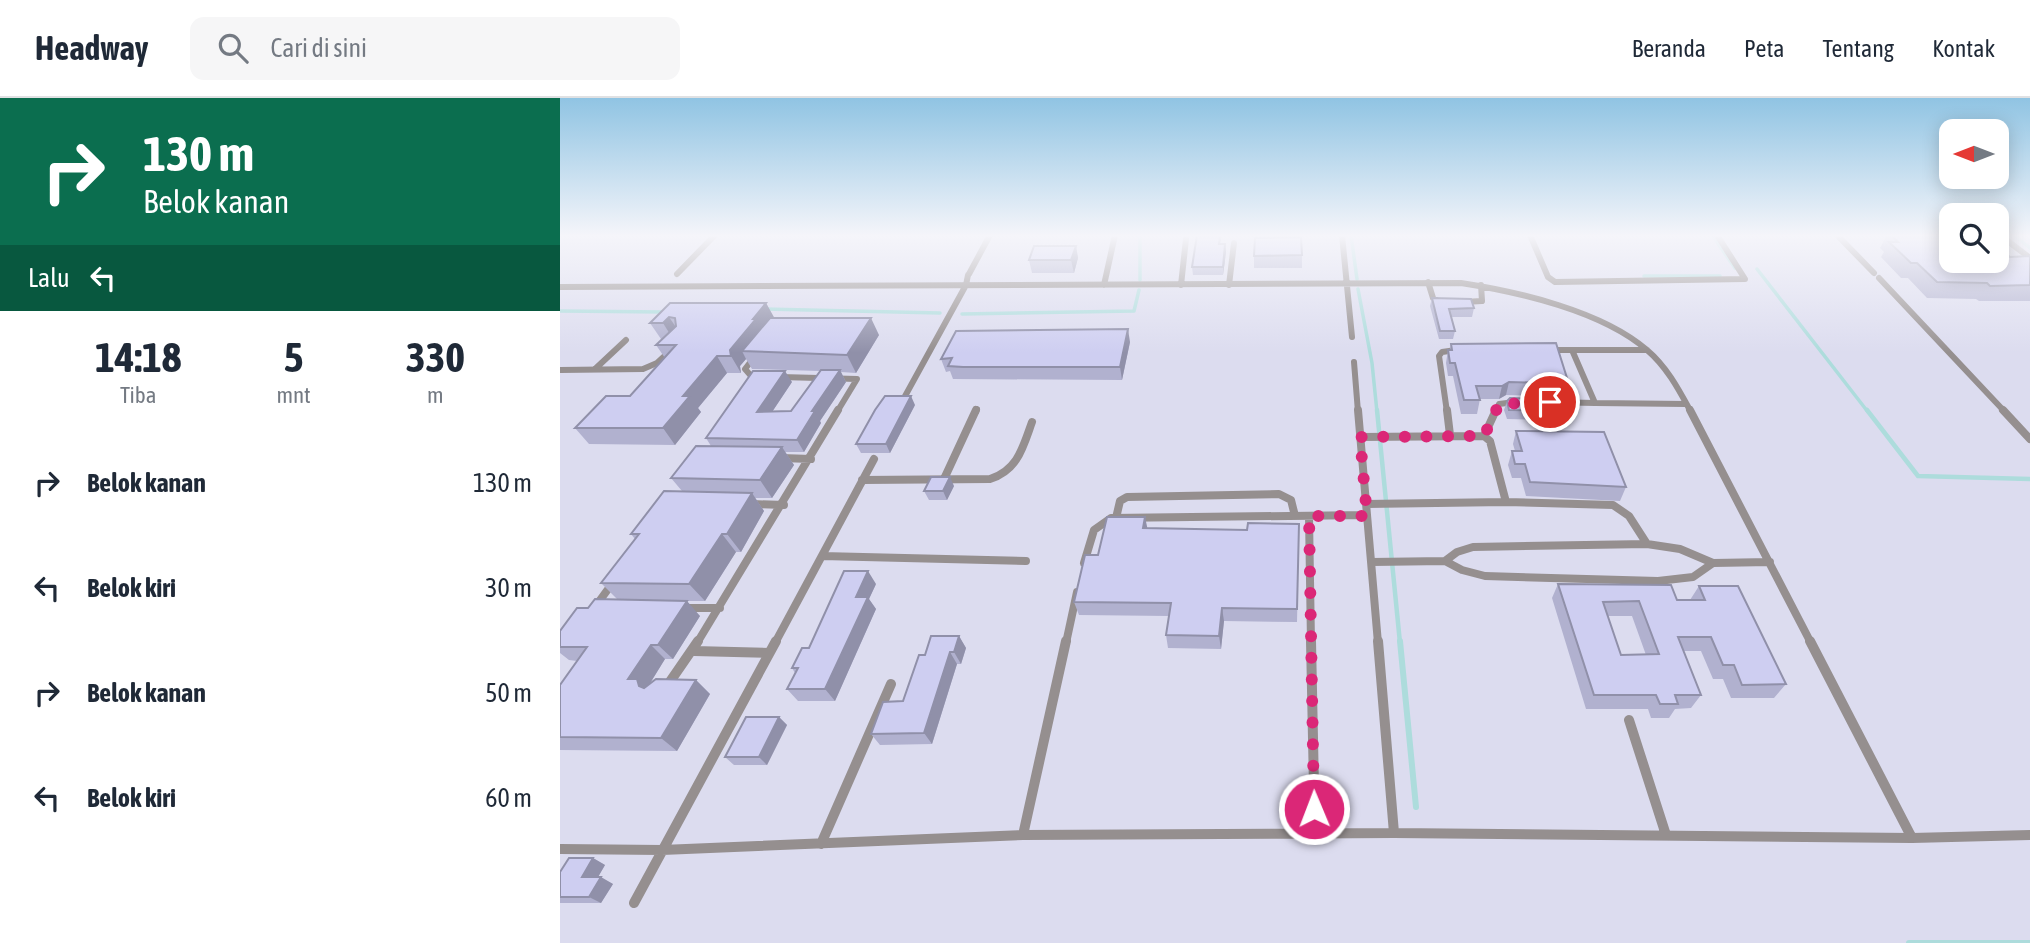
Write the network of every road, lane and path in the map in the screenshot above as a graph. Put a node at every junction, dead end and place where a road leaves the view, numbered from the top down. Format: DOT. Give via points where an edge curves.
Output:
graph roads {
  1 [pos="676,274"];
  2 [pos="969,274"];
  3 [pos="1106,274"];
  4 [pos="1182,274"];
  5 [pos="1230,274"];
  6 [pos="1345,274"];
  7 [pos="1547,274"];
  8 [pos="1742,274"];
  9 [pos="1875,274"];
  10 [pos="1346,282"];
  11 [pos="1428,282"];
  12 [pos="966,285"];
  13 [pos="1104,285"];
  14 [pos="1181,285"];
  15 [pos="1228,285"];
  16 [pos="1480,285"];
  17 [pos="664,286"];
  18 [pos="560,287"];
  19 [pos="1352,337"];
  20 [pos="625,340"];
  21 [pos="675,345"];
  22 [pos="760,349"];
  23 [pos="1464,350"];
  24 [pos="1545,350"];
  25 [pos="1572,350"];
  26 [pos="1647,350"];
  27 [pos="1354,362"];
  28 [pos="595,369"];
  29 [pos="560,370"];
  30 [pos="752,377"];
  31 [pos="763,377"];
  32 [pos="775,377"];
  33 [pos="744,393"];
  34 [pos="904,398"];
  35 [pos="1519,402"];
  36 [pos="1531,402"];
  37 [pos="1595,403"];
  38 [pos="1686,404"];
  39 [pos="977,410"];
  40 [pos="1032,422"];
  41 [pos="1450,435"];
  42 [pos="1484,436"];
  43 [pos="1360,437"];
  44 [pos="2030,439"];
  45 [pos="777,457"];
  46 [pos="811,459"];
  47 [pos="874,459"];
  48 [pos="862,480"];
  49 [pos="944,480"];
  50 [pos="1506,502"];
  51 [pos="746,504"];
  52 [pos="1366,504"];
  53 [pos="784,505"];
  54 [pos="1295,516"];
  55 [pos="1309,516"];
  56 [pos="1367,516"];
  57 [pos="1116,518"];
  58 [pos="1647,544"];
  59 [pos="822,556"];
  60 [pos="1026,561"];
  61 [pos="1445,561"];
  62 [pos="1372,562"];
  63 [pos="1770,562"];
  64 [pos="1713,563"];
  65 [pos="1083,568"];
  66 [pos="618,575"];
  67 [pos="1080,582"];
  68 [pos="595,607"];
  69 [pos="609,607"];
  70 [pos="664,608"];
  71 [pos="720,608"];
  72 [pos="588,616"];
  73 [pos="694,651"];
  74 [pos="769,653"];
  75 [pos="891,684"];
  76 [pos="660,694"];
  77 [pos="1629,720"];
  78 [pos="1394,833"];
  79 [pos="1023,835"];
  80 [pos="1666,835"];
  81 [pos="2030,835"];
  82 [pos="1315,836"];
  83 [pos="1912,838"];
  84 [pos="821,844"];
  85 [pos="560,849"];
  86 [pos="663,850"];
  87 [pos="634,903"];
  1 -- 17 [label="lane"];
  2 -- 12 [label="lane"];
  3 -- 13 [label="lane"];
  4 -- 14 [label="lane"];
  5 -- 15 [label="lane"];
  6 -- 10 [label="lane"];
  7 -- 8 [label="lane" via="1555,282 1745,279"];
  9 -- 44 [label="lane"];
  10 -- 11 [label="lane"];
  10 -- 15 [label="lane"];
  10 -- 19 [label="lane"];
  11 -- 16 [label="lane"];
  11 -- 16 [label="lane" via="1433,298 1442,303 1482,301"];
  12 -- 13 [label="lane"];
  12 -- 17 [label="lane"];
  12 -- 34 [label="lane"];
  13 -- 14 [label="lane"];
  14 -- 15 [label="lane"];
  16 -- 26 [label="lane" via="1582,318"];
  17 -- 18 [label="lane"];
  20 -- 28 [label="lane"];
  21 -- 28 [label="lane" via="657,363 643,369"];
  22 -- 30 [label="lane" via="745,369"];
  23 -- 41 [label="lane" via="1439,356"];
  24 -- 25 [label="lane"];
  25 -- 26 [label="lane"];
  25 -- 37 [label="lane"];
  26 -- 38 [label="lane"];
  27 -- 43 [label="lane"];
  28 -- 29 [label="lane"];
  30 -- 31 [label="lane"];
  30 -- 33 [label="lane"];
  32 -- 46 [label="lane" via="857,379"];
  35 -- 42 [label="lane" via="1499,404"];
  36 -- 37 [label="lane"];
  37 -- 38 [label="lane"];
  38 -- 63 [label="lane"];
  39 -- 49 [label="lane"];
  40 -- 49 [label="lane" via="1015,466 1003,476"];
  41 -- 42 [label="lane"];
  41 -- 43 [label="lane"];
  42 -- 50 [label="lane" via="1490,441"];
  43 -- 52 [label="lane"];
  45 -- 46 [label="lane"];
  46 -- 53 [label="lane"];
  47 -- 48 [label="lane"];
  48 -- 49 [label="lane"];
  48 -- 59 [label="lane"];
  50 -- 52 [label="lane"];
  50 -- 58 [label="lane" via="1613,505 1631,518"];
  51 -- 53 [label="lane"];
  52 -- 56 [label="lane"];
  53 -- 71 [label="lane"];
  54 -- 55 [label="lane"];
  54 -- 57 [label="lane"];
  54 -- 57 [label="lane" via="1292,500 1286,495 1240,495 1128,497 1120,500"];
  55 -- 56 [label="lane"];
  55 -- 82 [label="lane"];
  56 -- 62 [label="lane"];
  57 -- 65 [label="lane" via="1092,531"];
  58 -- 61 [label="lane" via="1473,547"];
  58 -- 64 [label="lane" via="1680,548"];
  59 -- 60 [label="lane"];
  59 -- 74 [label="lane"];
  61 -- 62 [label="lane"];
  61 -- 64 [label="lane" via="1485,576 1658,581 1693,577"];
  62 -- 78 [label="lane"];
  63 -- 64 [label="lane"];
  63 -- 83 [label="lane"];
  66 -- 68 [label="lane"];
  67 -- 79 [label="lane"];
  68 -- 69 [label="lane"];
  68 -- 72 [label="lane"];
  70 -- 71 [label="lane"];
  71 -- 73 [label="lane"];
  73 -- 74 [label="lane"];
  73 -- 76 [label="lane"];
  74 -- 86 [label="lane"];
  75 -- 84 [label="lane"];
  77 -- 80 [label="lane"];
  78 -- 80 [label="lane"];
  78 -- 82 [label="lane"];
  79 -- 82 [label="lane"];
  79 -- 84 [label="lane"];
  80 -- 83 [label="lane"];
  81 -- 83 [label="lane"];
  84 -- 86 [label="lane"];
  85 -- 86 [label="lane"];
  86 -- 87 [label="lane"];
}
